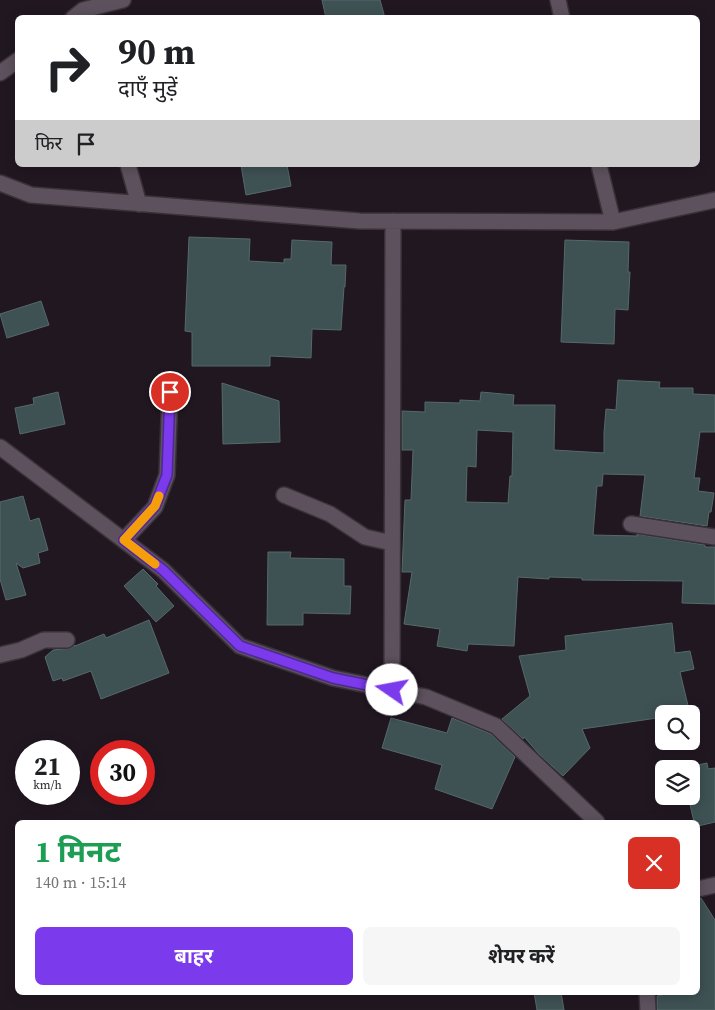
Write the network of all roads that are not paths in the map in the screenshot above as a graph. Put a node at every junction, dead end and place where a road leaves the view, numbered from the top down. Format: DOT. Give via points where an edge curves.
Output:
graph roads {
  1 [pos="123,0"];
  2 [pos="558,0"];
  3 [pos="80,15"];
  4 [pos="561,15"];
  5 [pos="15,62"];
  6 [pos="0,73"];
  7 [pos="129,167"];
  8 [pos="599,167"];
  9 [pos="0,184"];
  10 [pos="715,200"];
  11 [pos="139,204"];
  12 [pos="393,221"];
  13 [pos="613,222"];
  14 [pos="170,392"];
  15 [pos="0,447"];
  16 [pos="284,495"];
  17 [pos="631,524"];
  18 [pos="715,537"];
  19 [pos="124,540"];
  20 [pos="392,542"];
  21 [pos="67,640"];
  22 [pos="0,655"];
  23 [pos="392,690"];
  24 [pos="595,820"];
  25 [pos="715,885"];
  26 [pos="700,889"];
  27 [pos="647,995"];
  28 [pos="648,1010"];
  1 -- 3 [label="street"];
  2 -- 4 [label="street"];
  5 -- 6 [label="street"];
  7 -- 11 [label="street"];
  8 -- 13 [label="street"];
  9 -- 11 [label="street" via="31,195"];
  10 -- 13 [label="street"];
  11 -- 12 [label="street"];
  12 -- 13 [label="street"];
  12 -- 20 [label="street"];
  14 -- 19 [label="street" via="167,475 155,506"];
  15 -- 19 [label="street"];
  16 -- 20 [label="street" via="330,514 365,537"];
  17 -- 18 [label="street"];
  19 -- 23 [label="street" via="163,570 240,646 333,678"];
  20 -- 23 [label="street"];
  21 -- 22 [label="street" via="44,640"];
  23 -- 24 [label="street" via="426,697 496,726"];
  25 -- 26 [label="street"];
  27 -- 28 [label="street"];
}
